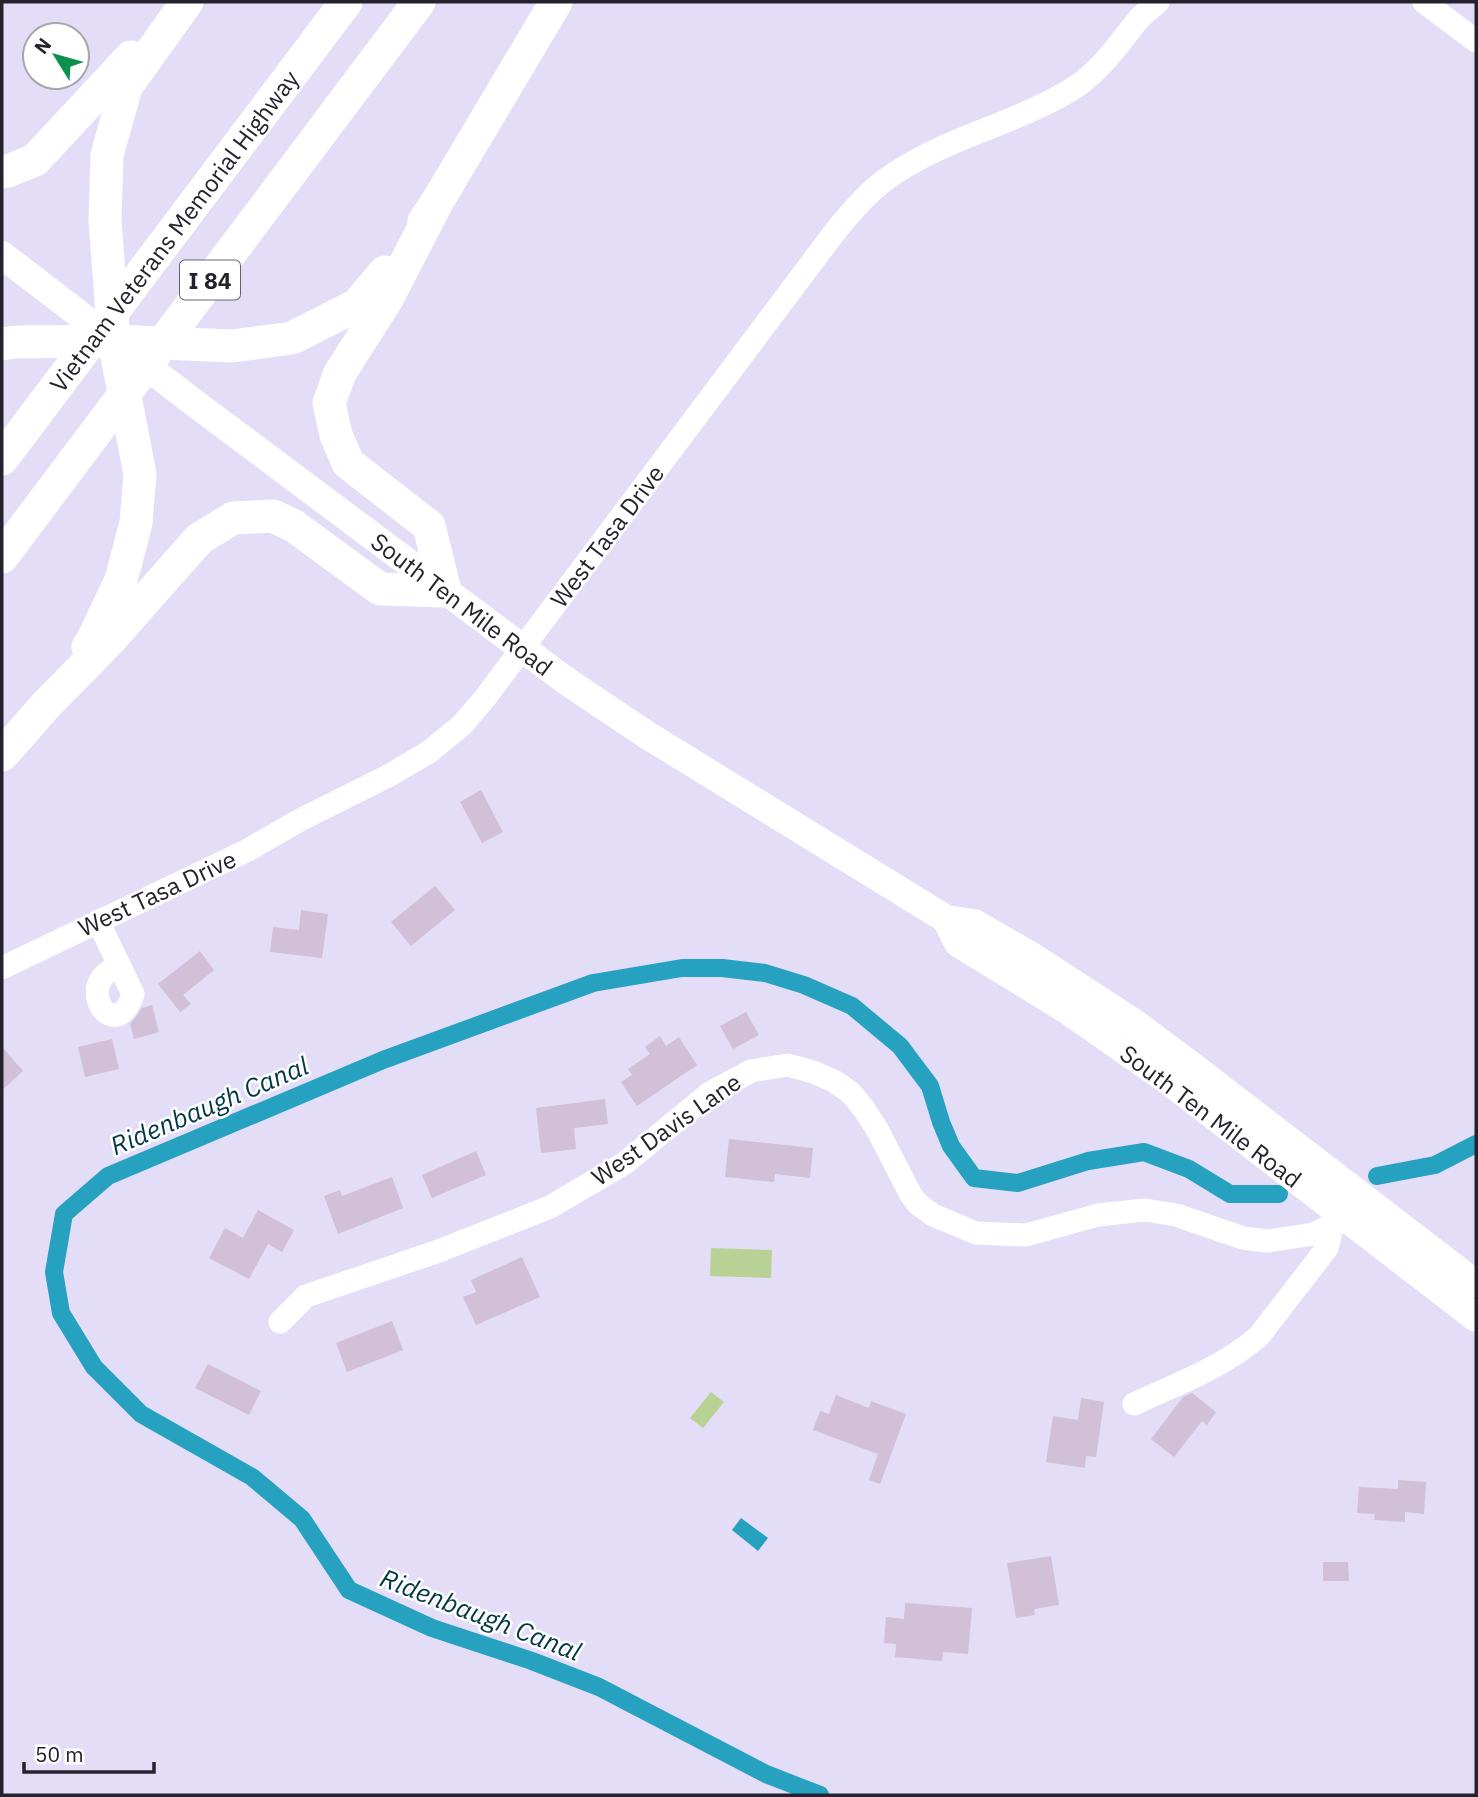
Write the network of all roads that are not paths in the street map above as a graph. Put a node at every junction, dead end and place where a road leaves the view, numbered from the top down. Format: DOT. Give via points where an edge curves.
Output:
graph roads {
  1 [pos="185,2"];
  2 [pos="346,2"];
  3 [pos="419,2"];
  4 [pos="556,2"];
  5 [pos="1158,2"];
  6 [pos="1424,2"];
  7 [pos="1142,10"];
  8 [pos="1476,41"];
  9 [pos="2,172"];
  10 [pos="437,202"];
  11 [pos="2,255"];
  12 [pos="114,341"];
  13 [pos="8,343"];
  14 [pos="2,459"];
  15 [pos="2,557"];
  16 [pos="445,591"];
  17 [pos="47,704"];
  18 [pos="2,755"];
  19 [pos="946,919"];
  20 [pos="98,921"];
  21 [pos="119,964"];
  22 [pos="2,968"];
  23 [pos="1322,1183"];
  24 [pos="1351,1208"];
  25 [pos="1476,1284"];
  26 [pos="1476,1318"];
  27 [pos="280,1322"];
  28 [pos="1134,1404"];
  1 -- 9 [label="highway" via="35,160"];
  1 -- 12 [label="highway" via="126,87 107,155 105,220"];
  2 -- 14 [label="highway, Vietnam Veterans Memorial Highway / I 84"];
  3 -- 15 [label="highway, I 84"];
  4 -- 10 [label="highway"];
  5 -- 7 [label="street, West Tasa Drive"];
  6 -- 8 [label="street"];
  7 -- 20 [label="street, West Tasa Drive" via="1100,67 1078,86 926,155 885,180 856,206 462,725 429,752 388,776 248,850"];
  10 -- 12 [label="highway" via="357,304 292,338 232,346"];
  10 -- 16 [label="highway" via="387,299 340,373 330,404 335,435 348,463 429,526"];
  11 -- 12 [label="main road, South Ten Mile Road"];
  12 -- 13 [label="highway"];
  12 -- 16 [label="main road, South Ten Mile Road"];
  12 -- 17 [label="highway" via="140,474 136,523 121,580 93,639"];
  16 -- 17 [label="highway" via="380,589 294,526 273,516 233,518 199,539"];
  16 -- 19 [label="main road, South Ten Mile Road" via="647,735"];
  17 -- 18 [label="highway"];
  19 -- 23 [label="main road, South Ten Mile Road" via="974,923 1133,1022 1183,1059"];
  19 -- 23 [label="main road, South Ten Mile Road" via="958,943 1116,1043 1286,1172"];
  20 -- 21 [label="street"];
  20 -- 22 [label="street, West Tasa Drive"];
  23 -- 24 [label="main road, South Ten Mile Road"];
  24 -- 25 [label="main road, South Ten Mile Road"];
  24 -- 26 [label="main road, South Ten Mile Road"];
  24 -- 27 [label="street, West Davis Lane" via="1314,1234 1267,1241 1145,1210 1098,1215 1026,1235 976,1233 918,1204 877,1129 851,1093 834,1081 788,1065 751,1071 710,1093 625,1163 550,1207 306,1296"];
  24 -- 28 [label="street" via="1278,1313 1246,1348"];
}
